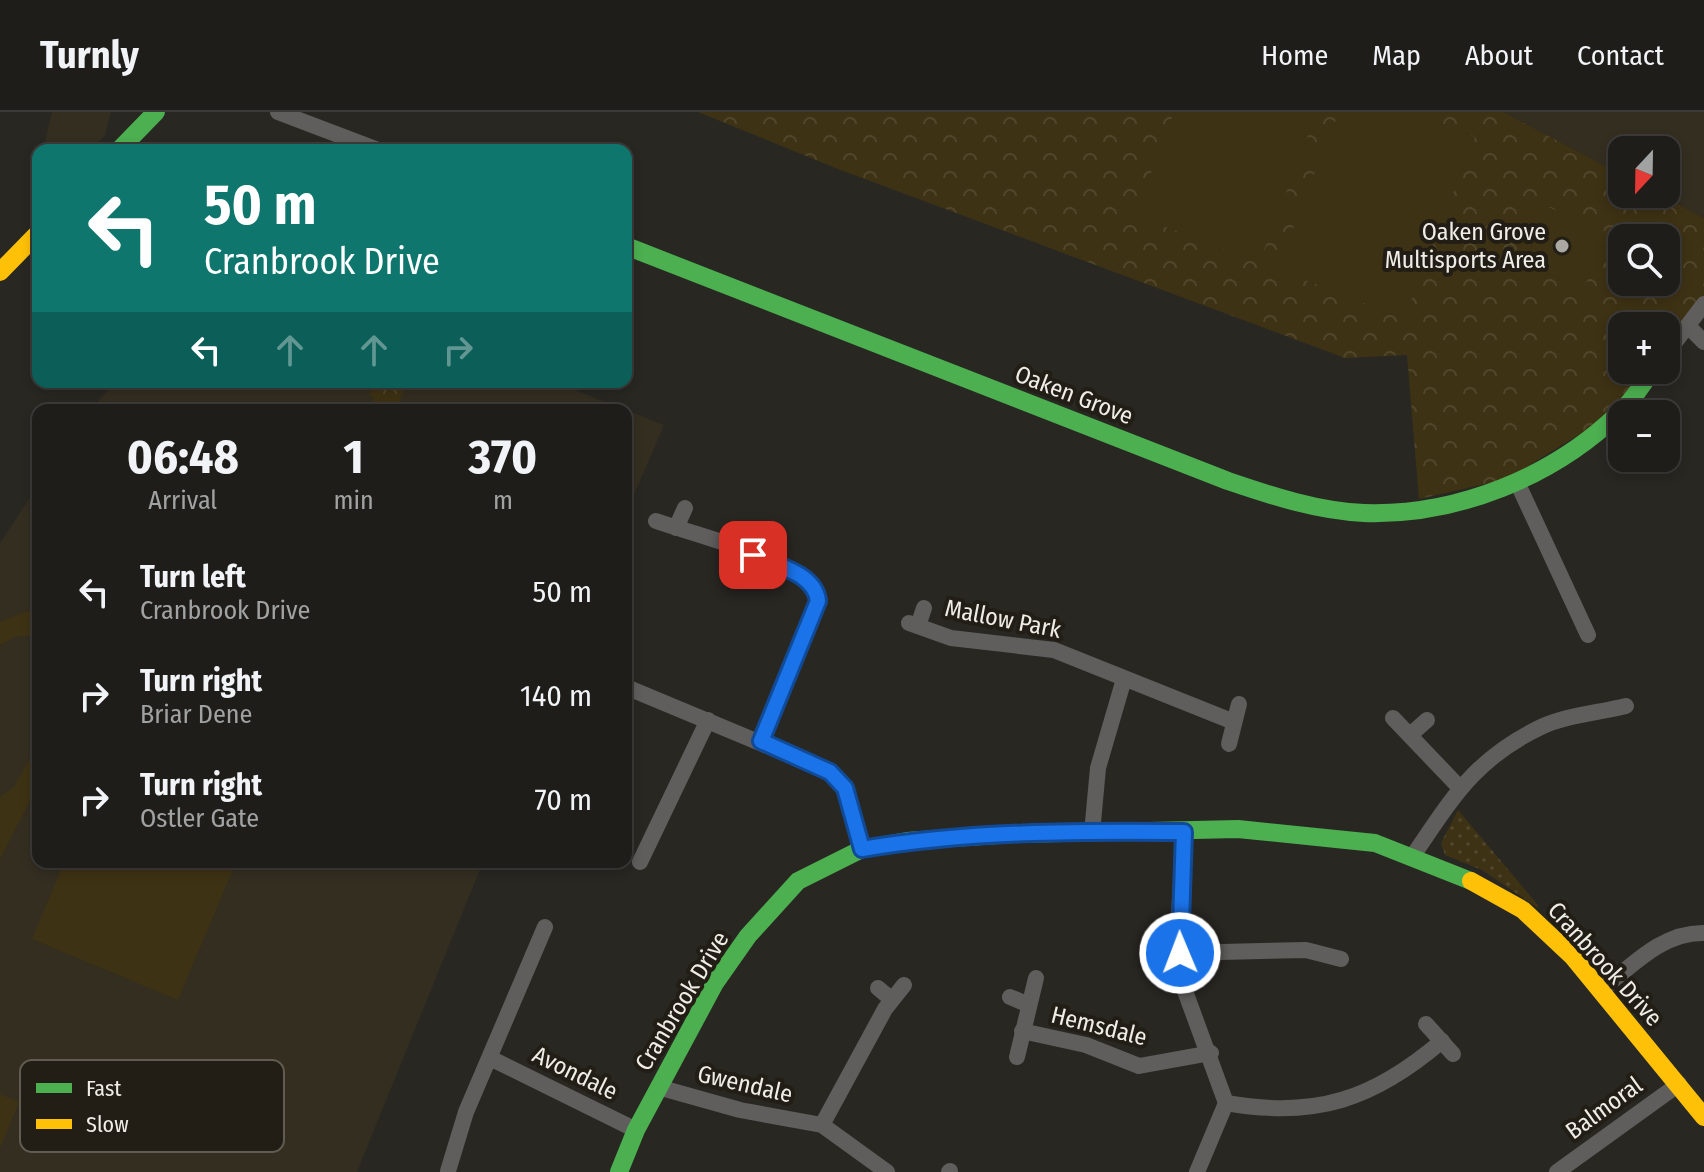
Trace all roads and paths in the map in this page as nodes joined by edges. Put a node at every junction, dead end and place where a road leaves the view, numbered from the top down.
1 (156, 112) edge
2 (278, 112) edge
3 (125, 144) edge
4 (362, 144) edge
5 (32, 239) edge
6 (632, 248) edge
7 (0, 272) edge
8 (1704, 304) edge
9 (1688, 326) junction
10 (1680, 336) edge
11 (1704, 342) edge
12 (1642, 384) edge
13 (1517, 482) junction
14 (685, 508) dead end
15 (656, 521) dead end
16 (676, 528) junction
17 (924, 608) dead end
18 (1588, 635) dead end
19 (1124, 679) junction
20 (632, 689) edge
21 (1239, 704) dead end
22 (1626, 706) dead end
23 (1393, 718) dead end
24 (708, 720) junction
25 (1427, 720) dead end
26 (1234, 722) junction
27 (1410, 735) junction
28 (761, 741) junction
29 (1229, 744) dead end
30 (1459, 787) junction
31 (1184, 832) junction
32 (1092, 833) junction
33 (862, 849) junction
34 (1412, 857) junction
35 (640, 862) dead end
36 (545, 927) dead end
37 (1704, 933) edge
38 (1180, 953) junction
39 (1341, 959) dead end
40 (1036, 978) dead end
41 (904, 985) dead end
42 (878, 988) dead end
43 (1600, 991) junction
44 (1010, 997) dead end
45 (891, 999) junction
46 (1029, 1005) junction
47 (1426, 1024) dead end
48 (1022, 1031) junction
49 (1211, 1053) junction
50 (1017, 1057) dead end
51 (492, 1059) junction
52 (1679, 1084) junction
53 (658, 1087) junction
54 (1226, 1103) junction
55 (1704, 1117) edge
56 (822, 1125) junction
57 (636, 1130) junction
58 (448, 1171) edge
59 (619, 1172) edge
60 (887, 1172) edge
61 (1197, 1172) edge
62 (1557, 1172) edge

1 - 3 street
2 - 4 street
5 - 7 street
6 - 13 street, Oaken Grove
8 - 9 street
9 - 10 street
9 - 11 street
12 - 13 street, Oaken Grove
13 - 18 street
14 - 16 street
15 - 16 street
16 - 28 street
17 - 19 street, Mallow Park
19 - 26 street, Mallow Park
19 - 32 street
20 - 24 street
21 - 26 street
22 - 30 street
23 - 27 street
24 - 28 street
24 - 35 street
25 - 27 street
26 - 29 street
27 - 30 street
28 - 33 street
30 - 34 street
31 - 32 street, Cranbrook Drive
31 - 34 street, Cranbrook Drive
31 - 38 street
32 - 33 street, Cranbrook Drive
33 - 53 street, Cranbrook Drive
34 - 43 street, Cranbrook Drive
36 - 51 street, Avondale
37 - 43 street
38 - 39 street
38 - 49 street
40 - 46 street, Hemsdale
41 - 45 street
42 - 45 street
43 - 52 street, Cranbrook Drive
44 - 46 street, Hemsdale
45 - 56 street
46 - 48 street, Hemsdale
47 - 54 street
48 - 49 street, Hemsdale
48 - 50 street, Hemsdale
49 - 54 street
51 - 57 street, Avondale
51 - 58 street, Avondale
52 - 55 street, Cranbrook Drive
52 - 62 street, Balmoral
53 - 56 street, Gwendale
53 - 57 street, Cranbrook Drive
54 - 61 street
56 - 60 street, Gwendale
57 - 59 street, Cranbrook Drive

